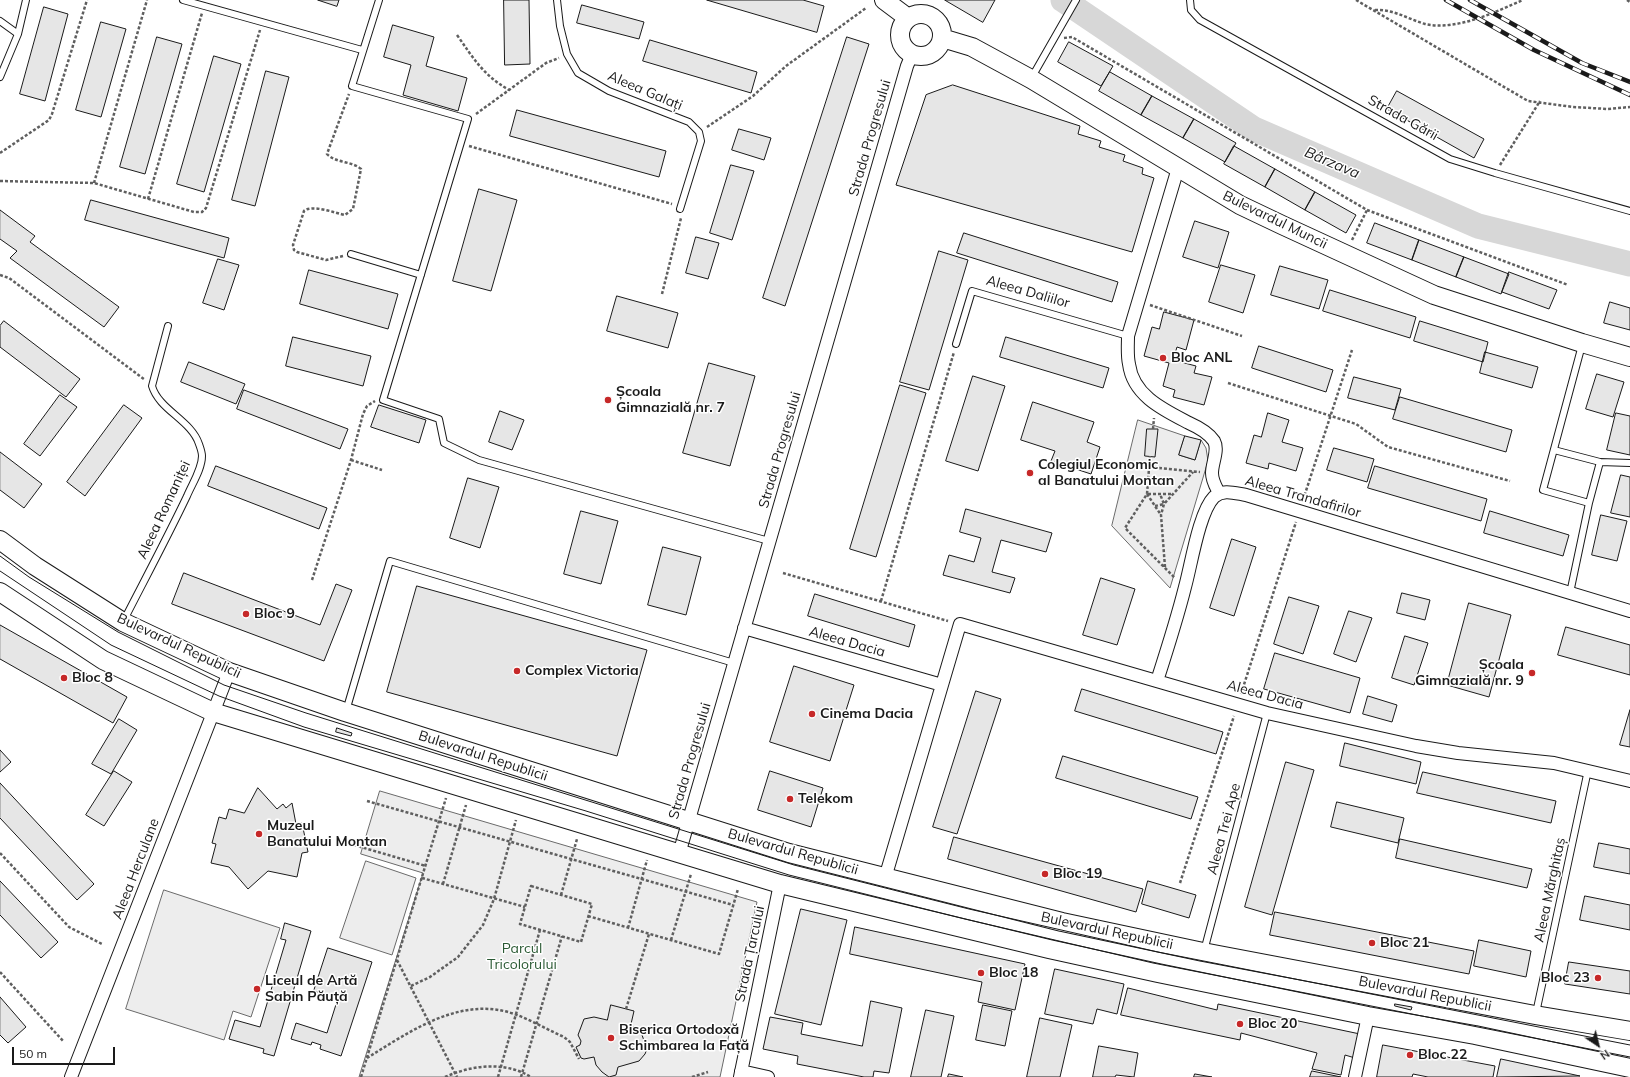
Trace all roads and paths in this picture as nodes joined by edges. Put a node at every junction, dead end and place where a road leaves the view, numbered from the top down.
1 (26, 0) edge
2 (87, 0) edge
3 (148, 0) edge
4 (183, 0) edge
5 (379, 0) edge
6 (557, 0) edge
7 (884, 0) edge
8 (1076, 0) edge
9 (1190, 0) edge
10 (1356, 0) edge
11 (1523, 0) edge
12 (1627, 0) edge
13 (1630, 2) edge
14 (204, 6) junction
15 (866, 8) dead end
16 (1373, 10) junction
17 (908, 18) junction
18 (0, 22) edge
19 (262, 22) junction
20 (18, 34) junction
21 (457, 35) dead end
22 (1055, 37) junction
23 (942, 38) junction
24 (362, 50) junction
25 (567, 54) junction
26 (912, 54) junction
27 (0, 77) edge
28 (1031, 79) junction
29 (352, 86) junction
30 (509, 90) junction
31 (1540, 102) junction
32 (1630, 106) edge
33 (468, 120) junction
34 (699, 132) junction
35 (461, 144) junction
36 (0, 153) edge
37 (1178, 168) junction
38 (1495, 173) junction
39 (0, 181) edge
40 (94, 183) junction
41 (148, 199) junction
42 (680, 209) junction
43 (1367, 210) junction
44 (1630, 211) edge
45 (1351, 242) dead end
46 (351, 254) joint
47 (421, 274) junction
48 (0, 275) edge
49 (1568, 284) dead end
50 (662, 294) dead end
51 (1138, 302) junction
52 (168, 326) dead end
53 (1128, 336) junction
54 (1242, 336) dead end
55 (1582, 343) junction
56 (956, 344) joint
57 (1352, 350) dead end
58 (1630, 357) edge
59 (1228, 383) dead end
60 (152, 386) junction
61 (384, 400) junction
62 (1330, 416) junction
63 (1554, 450) junction
64 (1150, 456) dead end
65 (351, 460) junction
66 (1600, 462) junction
67 (1630, 463) edge
68 (1149, 467) junction
69 (382, 470) dead end
70 (1193, 472) junction
71 (1212, 474) junction
72 (1510, 481) dead end
73 (1219, 493) junction
74 (1147, 494) junction
75 (1160, 494) junction
76 (1172, 494) junction
77 (1589, 503) junction
78 (1164, 504) junction
79 (1155, 506) junction
80 (1300, 511) junction
81 (1161, 515) junction
82 (0, 540) edge
83 (770, 541) junction
84 (1165, 568) junction
85 (783, 573) dead end
86 (312, 580) dead end
87 (1185, 587) junction
88 (0, 592) edge
89 (1570, 593) junction
90 (881, 601) junction
91 (1630, 611) edge
92 (123, 622) junction
93 (960, 624) junction
94 (744, 628) junction
95 (734, 663) junction
96 (229, 672) junction
97 (1157, 681) junction
98 (942, 685) junction
99 (1238, 704) junction
100 (213, 712) junction
101 (345, 712) junction
102 (1268, 713) junction
103 (1588, 770) junction
104 (1630, 781) edge
105 (446, 798) dead end
106 (367, 801) dead end
107 (466, 805) dead end
108 (516, 820) dead end
109 (439, 821) junction
110 (688, 822) junction
111 (460, 827) junction
112 (577, 839) dead end
113 (510, 841) junction
114 (354, 845) dead end
115 (0, 853) edge
116 (679, 854) junction
117 (572, 859) junction
118 (647, 860) dead end
119 (426, 866) junction
120 (690, 874) dead end
121 (422, 878) junction
122 (885, 878) junction
123 (642, 879) junction
124 (1180, 883) dead end
125 (443, 884) junction
126 (780, 884) junction
127 (738, 889) dead end
128 (686, 891) junction
129 (561, 895) junction
130 (494, 898) junction
131 (733, 905) junction
132 (525, 907) junction
133 (588, 916) junction
134 (628, 928) junction
135 (540, 930) junction
136 (649, 934) junction
137 (562, 936) junction
138 (672, 940) junction
139 (102, 944) dead end
140 (1203, 952) junction
141 (397, 960) junction
142 (0, 972) edge
143 (411, 986) junction
144 (626, 1009) dead end
145 (516, 1014) junction
146 (1535, 1015) junction
147 (1368, 1016) junction
148 (429, 1021) junction
149 (537, 1024) junction
150 (1630, 1031) edge
151 (64, 1042) dead end
152 (366, 1058) junction
153 (579, 1059) dead end
154 (501, 1067) junction
155 (1630, 1068) edge
156 (523, 1072) junction
157 (455, 1073) junction
158 (740, 1074) edge
159 (71, 1077) edge
160 (360, 1077) edge
161 (445, 1077) edge
162 (457, 1077) edge
163 (498, 1077) edge
164 (521, 1077) edge
165 (531, 1077) edge
166 (692, 1077) edge
167 (705, 1077) edge
168 (768, 1077) edge
169 (1355, 1077) edge

1 - 20 lane
2 - 36 path
3 - 40 path
4 - 14 lane
5 - 24 lane
6 - 25 lane, Aleea Galați
7 - 17 main road
8 - 22 lane
9 - 38 lane, Strada Gării
10 - 16 path
11 - 16 path
12 - 13 path
14 - 19 lane
14 - 41 path
15 - 34 path
16 - 31 path
17 - 23 main road
17 - 26 main road
18 - 20 lane
19 - 24 lane
19 - 41 path
20 - 27 lane
21 - 30 path
22 - 28 lane
22 - 43 path
23 - 26 main road
23 - 28 main road, Bulevardul Muncii
24 - 29 lane
25 - 30 path
25 - 34 lane, Aleea Galați
26 - 83 street, Strada Progresului
28 - 37 main road, Bulevardul Muncii
29 - 33 lane
29 - 46 path
30 - 33 path
31 - 32 path
31 - 38 path
33 - 35 lane
34 - 42 lane
35 - 42 path
35 - 47 lane
37 - 51 street
37 - 55 main road, Bulevardul Muncii
38 - 44 lane, Strada Gării
39 - 40 path
40 - 41 path
42 - 50 path
43 - 45 path
43 - 49 path
46 - 47 lane
47 - 61 lane
48 - 60 path
51 - 53 street
51 - 54 path
52 - 60 lane
53 - 56 lane, Aleea Daliilor
53 - 71 street
55 - 58 main road, Bulevardul Muncii
55 - 63 lane
56 - 90 path
57 - 62 path
59 - 62 path
60 - 92 lane, Aleea Romaniței
61 - 65 path
61 - 83 lane
62 - 72 path
62 - 80 path
63 - 66 lane
63 - 77 lane
64 - 68 path
65 - 69 path
65 - 86 path
66 - 67 lane
66 - 77 lane
68 - 70 path
68 - 74 path
70 - 71 path
70 - 76 path
71 - 73 street
73 - 80 street, Aleea Trandafirilor
73 - 87 street
74 - 75 path
74 - 79 path
74 - 84 path
75 - 76 path
75 - 78 path
76 - 78 path
77 - 89 lane
78 - 79 path
78 - 81 path
79 - 81 path
80 - 89 street, Aleea Trandafirilor
80 - 99 path
81 - 84 path
82 - 92 main road, Bulevardul Republicii
83 - 94 street, Strada Progresului
84 - 87 path
85 - 90 path
87 - 97 street
88 - 100 main road, Bulevardul Republicii
89 - 91 street, Aleea Trandafirilor
90 - 93 path
92 - 96 main road, Bulevardul Republicii
93 - 97 street, Aleea Dacia
93 - 98 street
94 - 95 street, Strada Progresului
94 - 98 street, Aleea Dacia
95 - 101 lane
95 - 110 street, Strada Progresului
96 - 100 street, Aleea Herculane
96 - 101 main road, Bulevardul Republicii
97 - 99 street, Aleea Dacia
98 - 122 street
99 - 102 street, Aleea Dacia
99 - 124 path
100 - 116 main road, Bulevardul Republicii
100 - 159 street, Aleea Herculane
101 - 110 main road, Bulevardul Republicii
102 - 103 street, Aleea Dacia
102 - 140 lane, Aleea Trei Ape
103 - 104 street, Aleea Dacia
103 - 146 lane, Aleea Mărghitaș
105 - 109 path
106 - 109 path
107 - 111 path
108 - 113 path
109 - 111 path
109 - 119 path
110 - 116 street, Strada Progresului
110 - 122 main road, Bulevardul Republicii
111 - 113 path
111 - 125 path
112 - 117 path
113 - 117 path
113 - 130 path
114 - 119 path
115 - 139 path
116 - 126 main road, Bulevardul Republicii
117 - 123 path
117 - 129 path
118 - 123 path
119 - 121 path
120 - 128 path
121 - 125 path
121 - 141 path
122 - 140 main road, Bulevardul Republicii
123 - 128 path
123 - 134 path
125 - 130 path
126 - 147 main road, Bulevardul Republicii
126 - 158 street, Strada Țarcului
127 - 131 path
128 - 131 path
128 - 138 path
129 - 132 path
129 - 133 path
130 - 132 path
130 - 143 path
131 - 138 path
132 - 135 path
133 - 134 path
133 - 137 path
134 - 136 path
135 - 137 path
135 - 145 path
136 - 138 path
136 - 144 path
137 - 149 path
140 - 146 main road, Bulevardul Republicii
141 - 143 path
141 - 152 path
142 - 151 path
143 - 148 path
145 - 148 path
145 - 149 path
145 - 154 path
146 - 150 main road, Bulevardul Republicii
147 - 155 main road, Bulevardul Republicii
147 - 169 street
148 - 152 path
148 - 157 path
149 - 153 path
149 - 156 path
152 - 160 path
154 - 156 path
154 - 157 path
154 - 163 path
156 - 164 path
156 - 165 path
157 - 161 path
157 - 162 path
158 - 168 street
166 - 167 path

